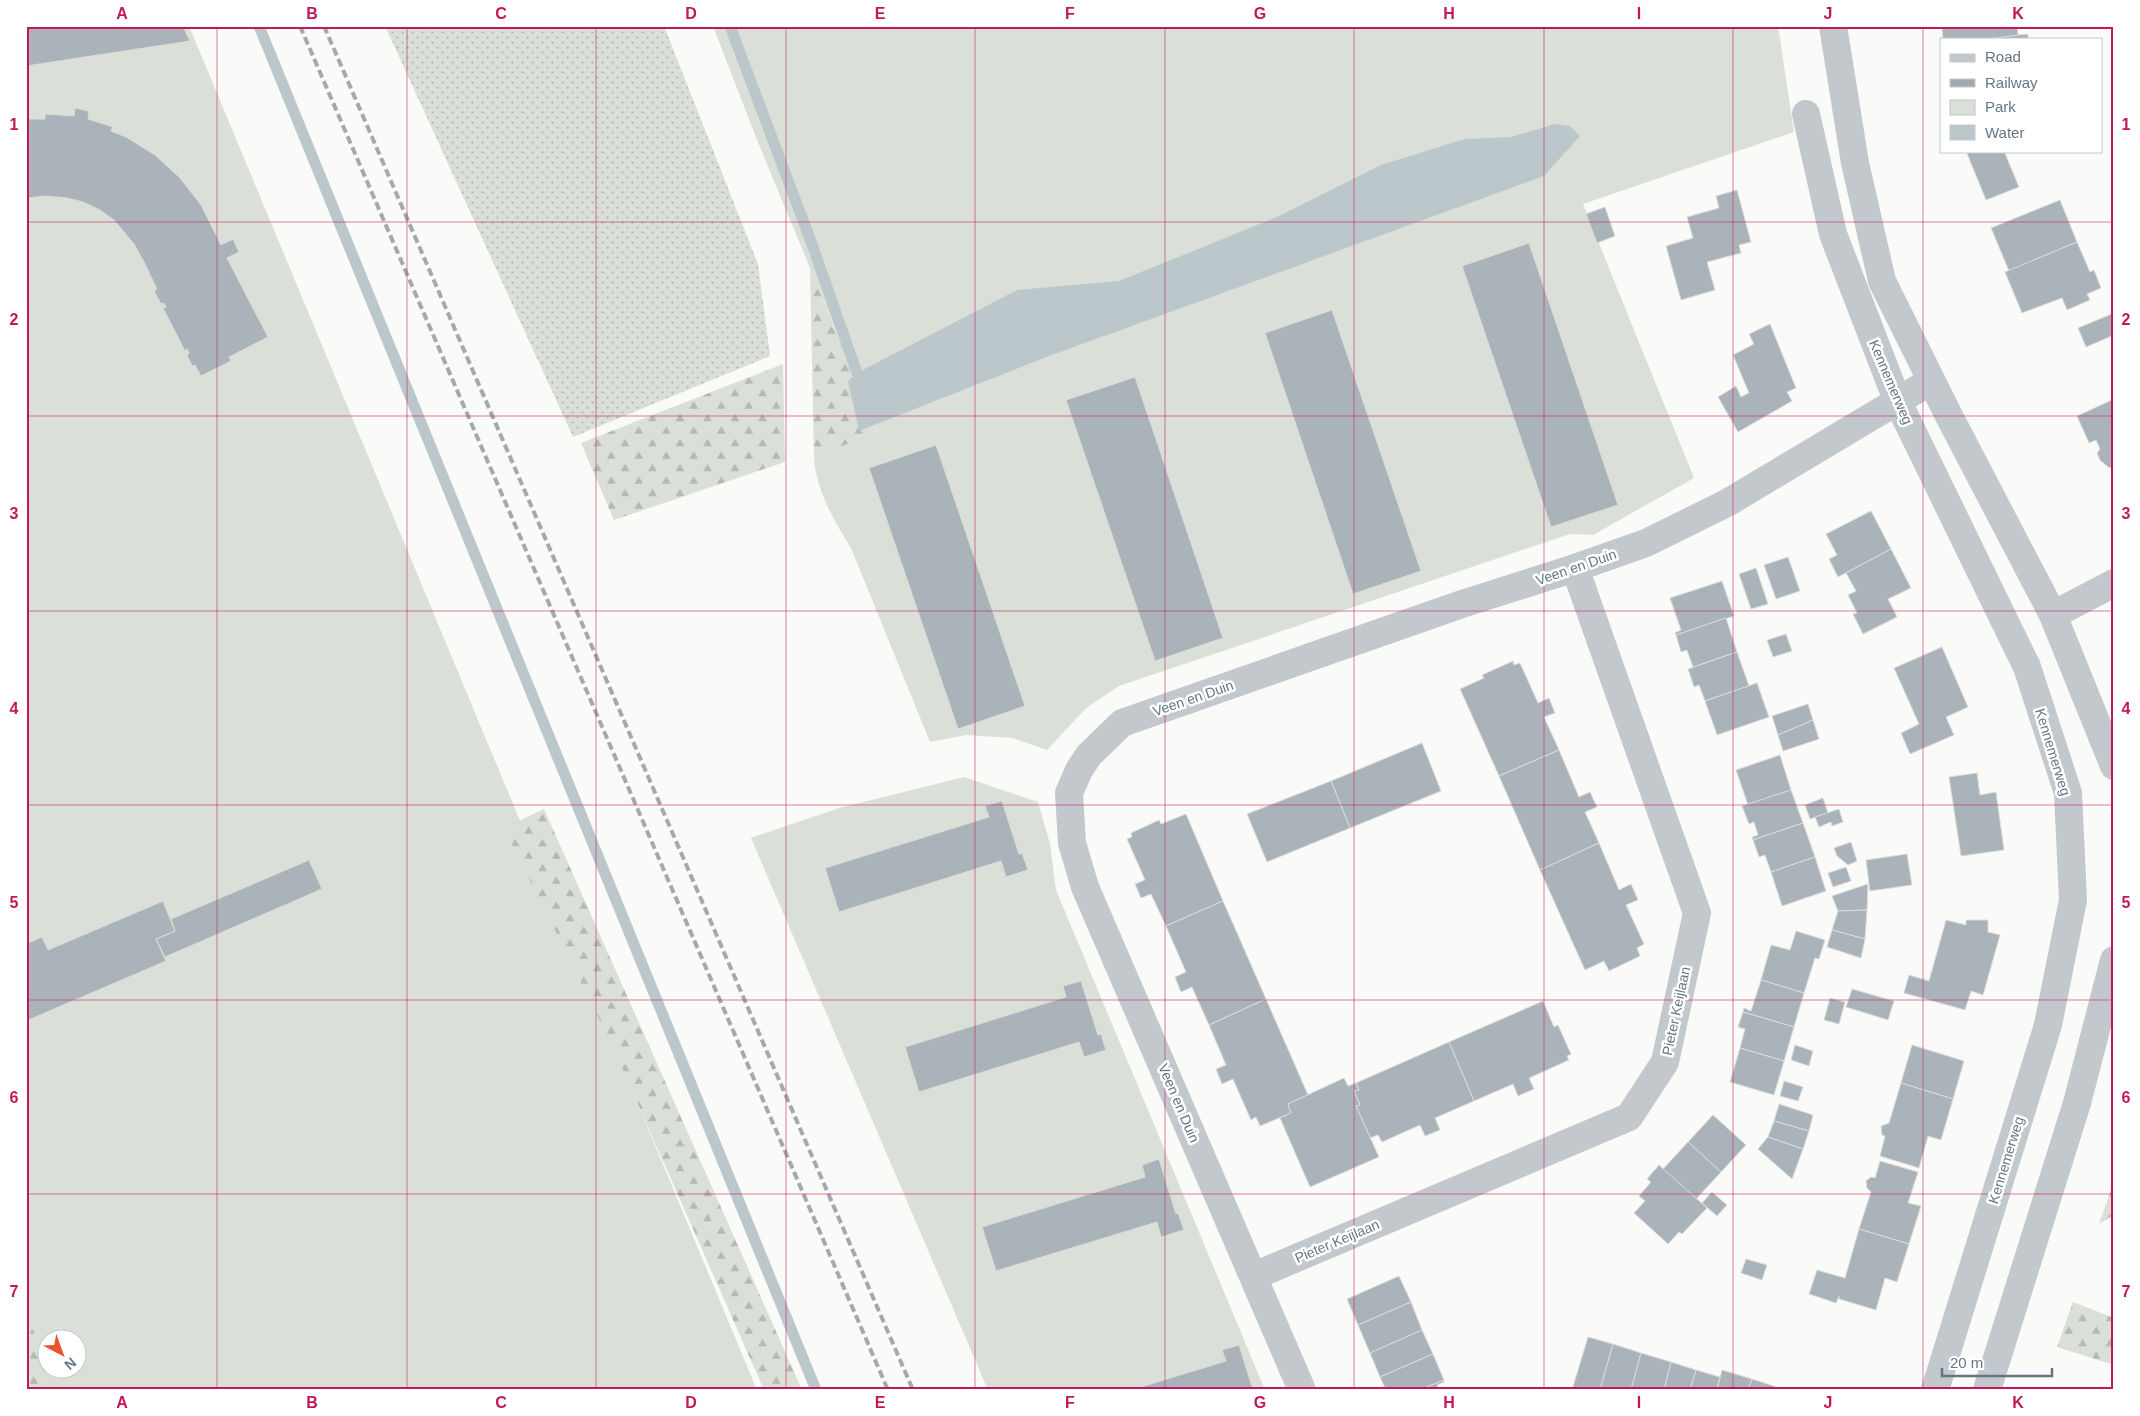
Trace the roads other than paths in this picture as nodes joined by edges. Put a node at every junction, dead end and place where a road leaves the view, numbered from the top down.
1 (1833, 26) edge
2 (1806, 114) dead end
3 (1855, 162) junction
4 (1817, 170) junction
5 (1931, 381) junction
6 (1897, 400) junction
7 (1575, 568) junction
8 (2114, 583) edge
9 (2053, 615) junction
10 (2114, 766) edge
11 (2114, 960) edge
12 (1254, 1276) junction
13 (1302, 1390) edge
14 (1935, 1390) edge
15 (1987, 1390) edge

1 - 3 street
2 - 4 street, Kennemerweg
3 - 4 street
3 - 5 street
4 - 6 street, Kennemerweg
5 - 6 street, Veen en Duin
5 - 9 street
6 - 7 street, Veen en Duin
6 - 14 street, Kennemerweg
7 - 12 street, Pieter Keijlaan
7 - 12 street, Veen en Duin
8 - 9 street
9 - 10 street
11 - 15 street
12 - 13 street, Veen en Duin

